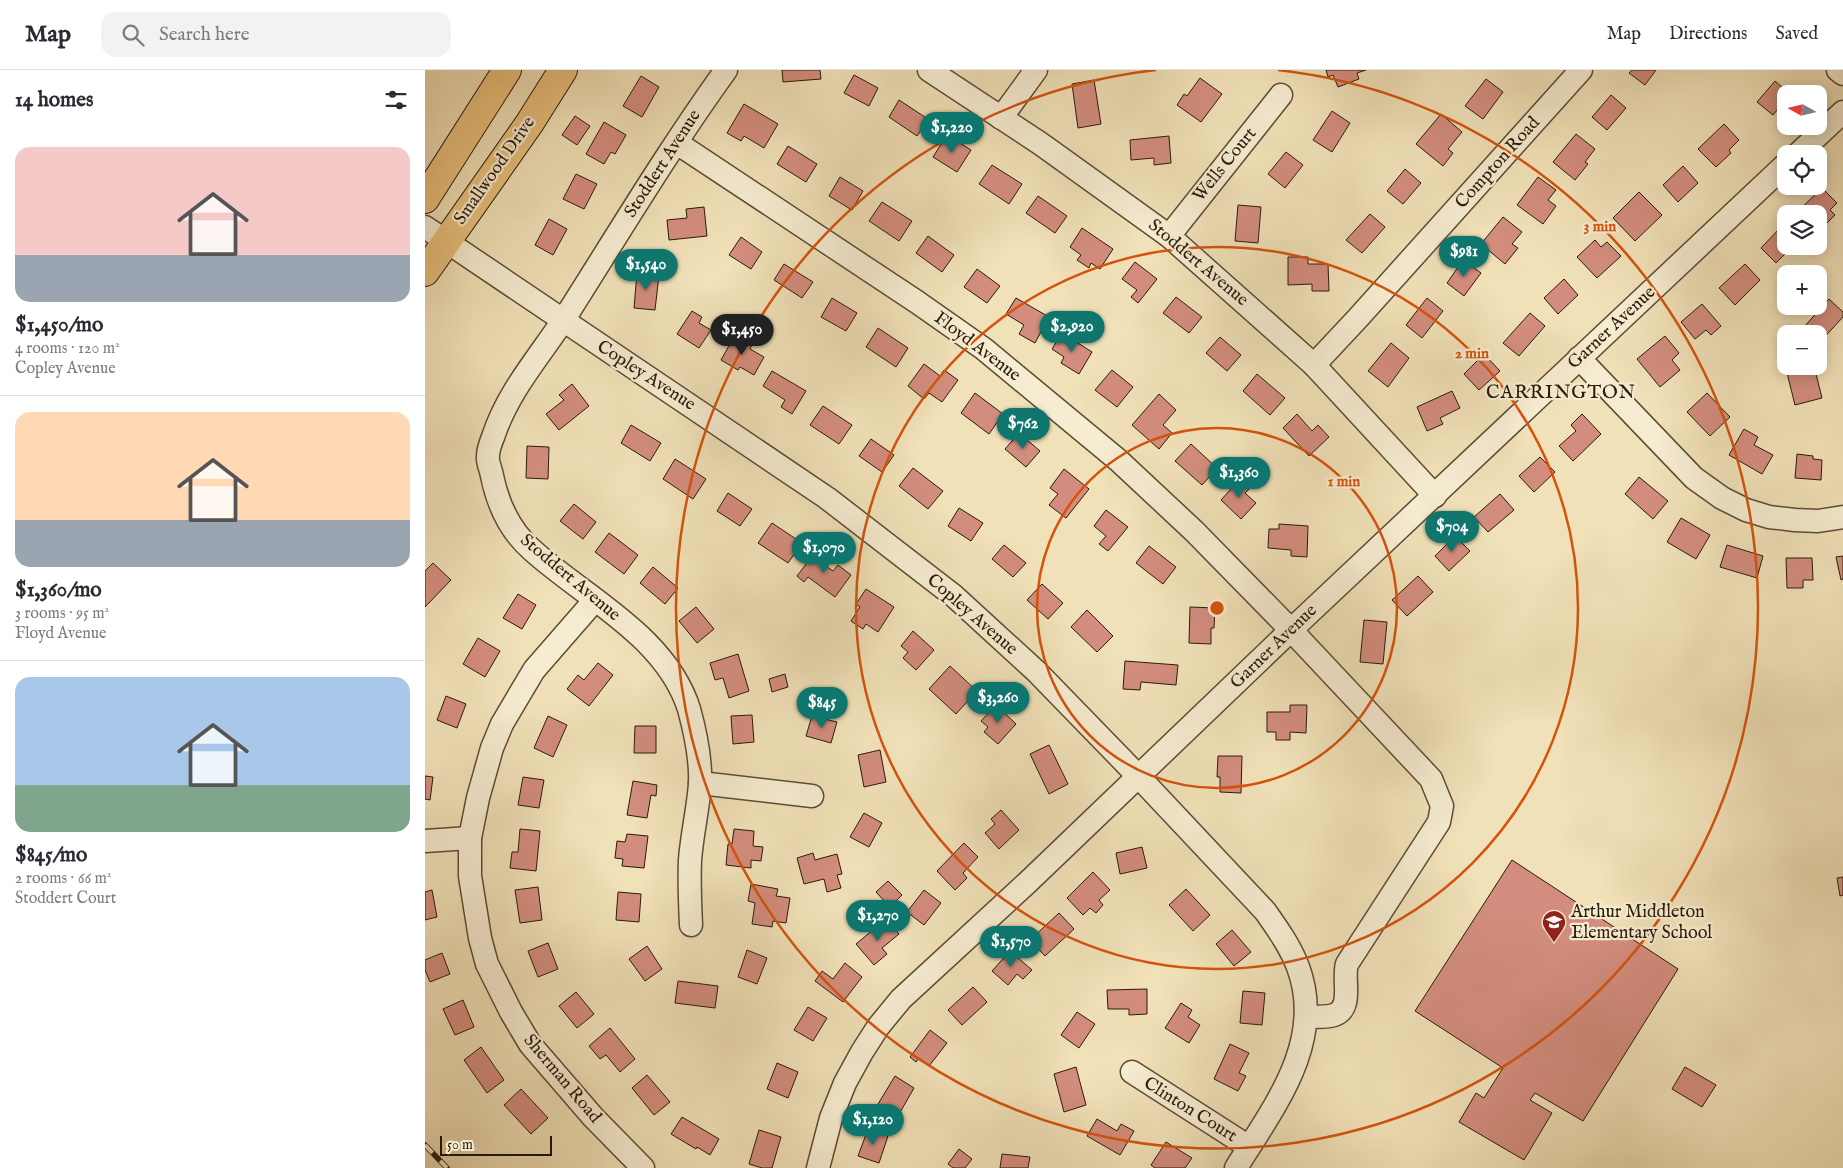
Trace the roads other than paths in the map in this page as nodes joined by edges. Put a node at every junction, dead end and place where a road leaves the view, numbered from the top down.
1 (507, 70) edge
2 (563, 70) edge
3 (726, 70) edge
4 (929, 70) edge
5 (1036, 70) edge
6 (1581, 70) edge
7 (1838, 70) edge
8 (1843, 74) edge
9 (1281, 95) dead end
10 (1843, 112) edge
11 (1001, 118) junction
12 (677, 143) junction
13 (1808, 145) edge
14 (1777, 172) edge
15 (425, 199) edge
16 (435, 234) edge
17 (1169, 236) junction
18 (425, 272) edge
19 (563, 320) junction
20 (1579, 358) junction
21 (1314, 365) junction
22 (1435, 496) junction
23 (1843, 517) edge
24 (595, 600) junction
25 (1291, 630) junction
26 (1139, 777) junction
27 (700, 783) junction
28 (812, 796) dead end
29 (470, 838) junction
30 (425, 841) edge
31 (691, 925) dead end
32 (1305, 1017) junction
33 (1131, 1072) dead end
34 (1249, 1147) junction
35 (643, 1168) edge
36 (818, 1168) edge
37 (1236, 1168) edge

1 - 15 main road
2 - 16 main road, Smallwood Drive
3 - 12 street, Stoddert Avenue
4 - 11 street, Stoddert Avenue
5 - 11 street
6 - 21 street, Compton Road
7 - 8 street
9 - 17 street, Wells Court
10 - 13 street
11 - 17 street, Stoddert Avenue
12 - 19 street, Stoddert Avenue
12 - 25 street, Floyd Avenue
14 - 20 street, Garner Avenue
16 - 18 main road, Smallwood Drive
16 - 19 street, Copley Avenue
17 - 21 street, Stoddert Avenue
19 - 24 street, Stoddert Avenue
19 - 26 street, Copley Avenue
20 - 22 street, Garner Avenue
20 - 23 street
21 - 22 street, Stoddert Avenue
22 - 25 street, Garner Avenue
24 - 27 street, Stoddert Avenue
24 - 29 street, Sherman Road
25 - 26 street, Garner Avenue
25 - 32 street, Floyd Avenue
26 - 32 street, Copley Avenue
26 - 36 street, Garner Avenue
27 - 28 street
27 - 31 street, Stoddert Avenue
29 - 30 street
29 - 35 street, Sherman Road
32 - 34 street, Copley Avenue
33 - 34 street, Clinton Court
34 - 37 street, Copley Avenue

